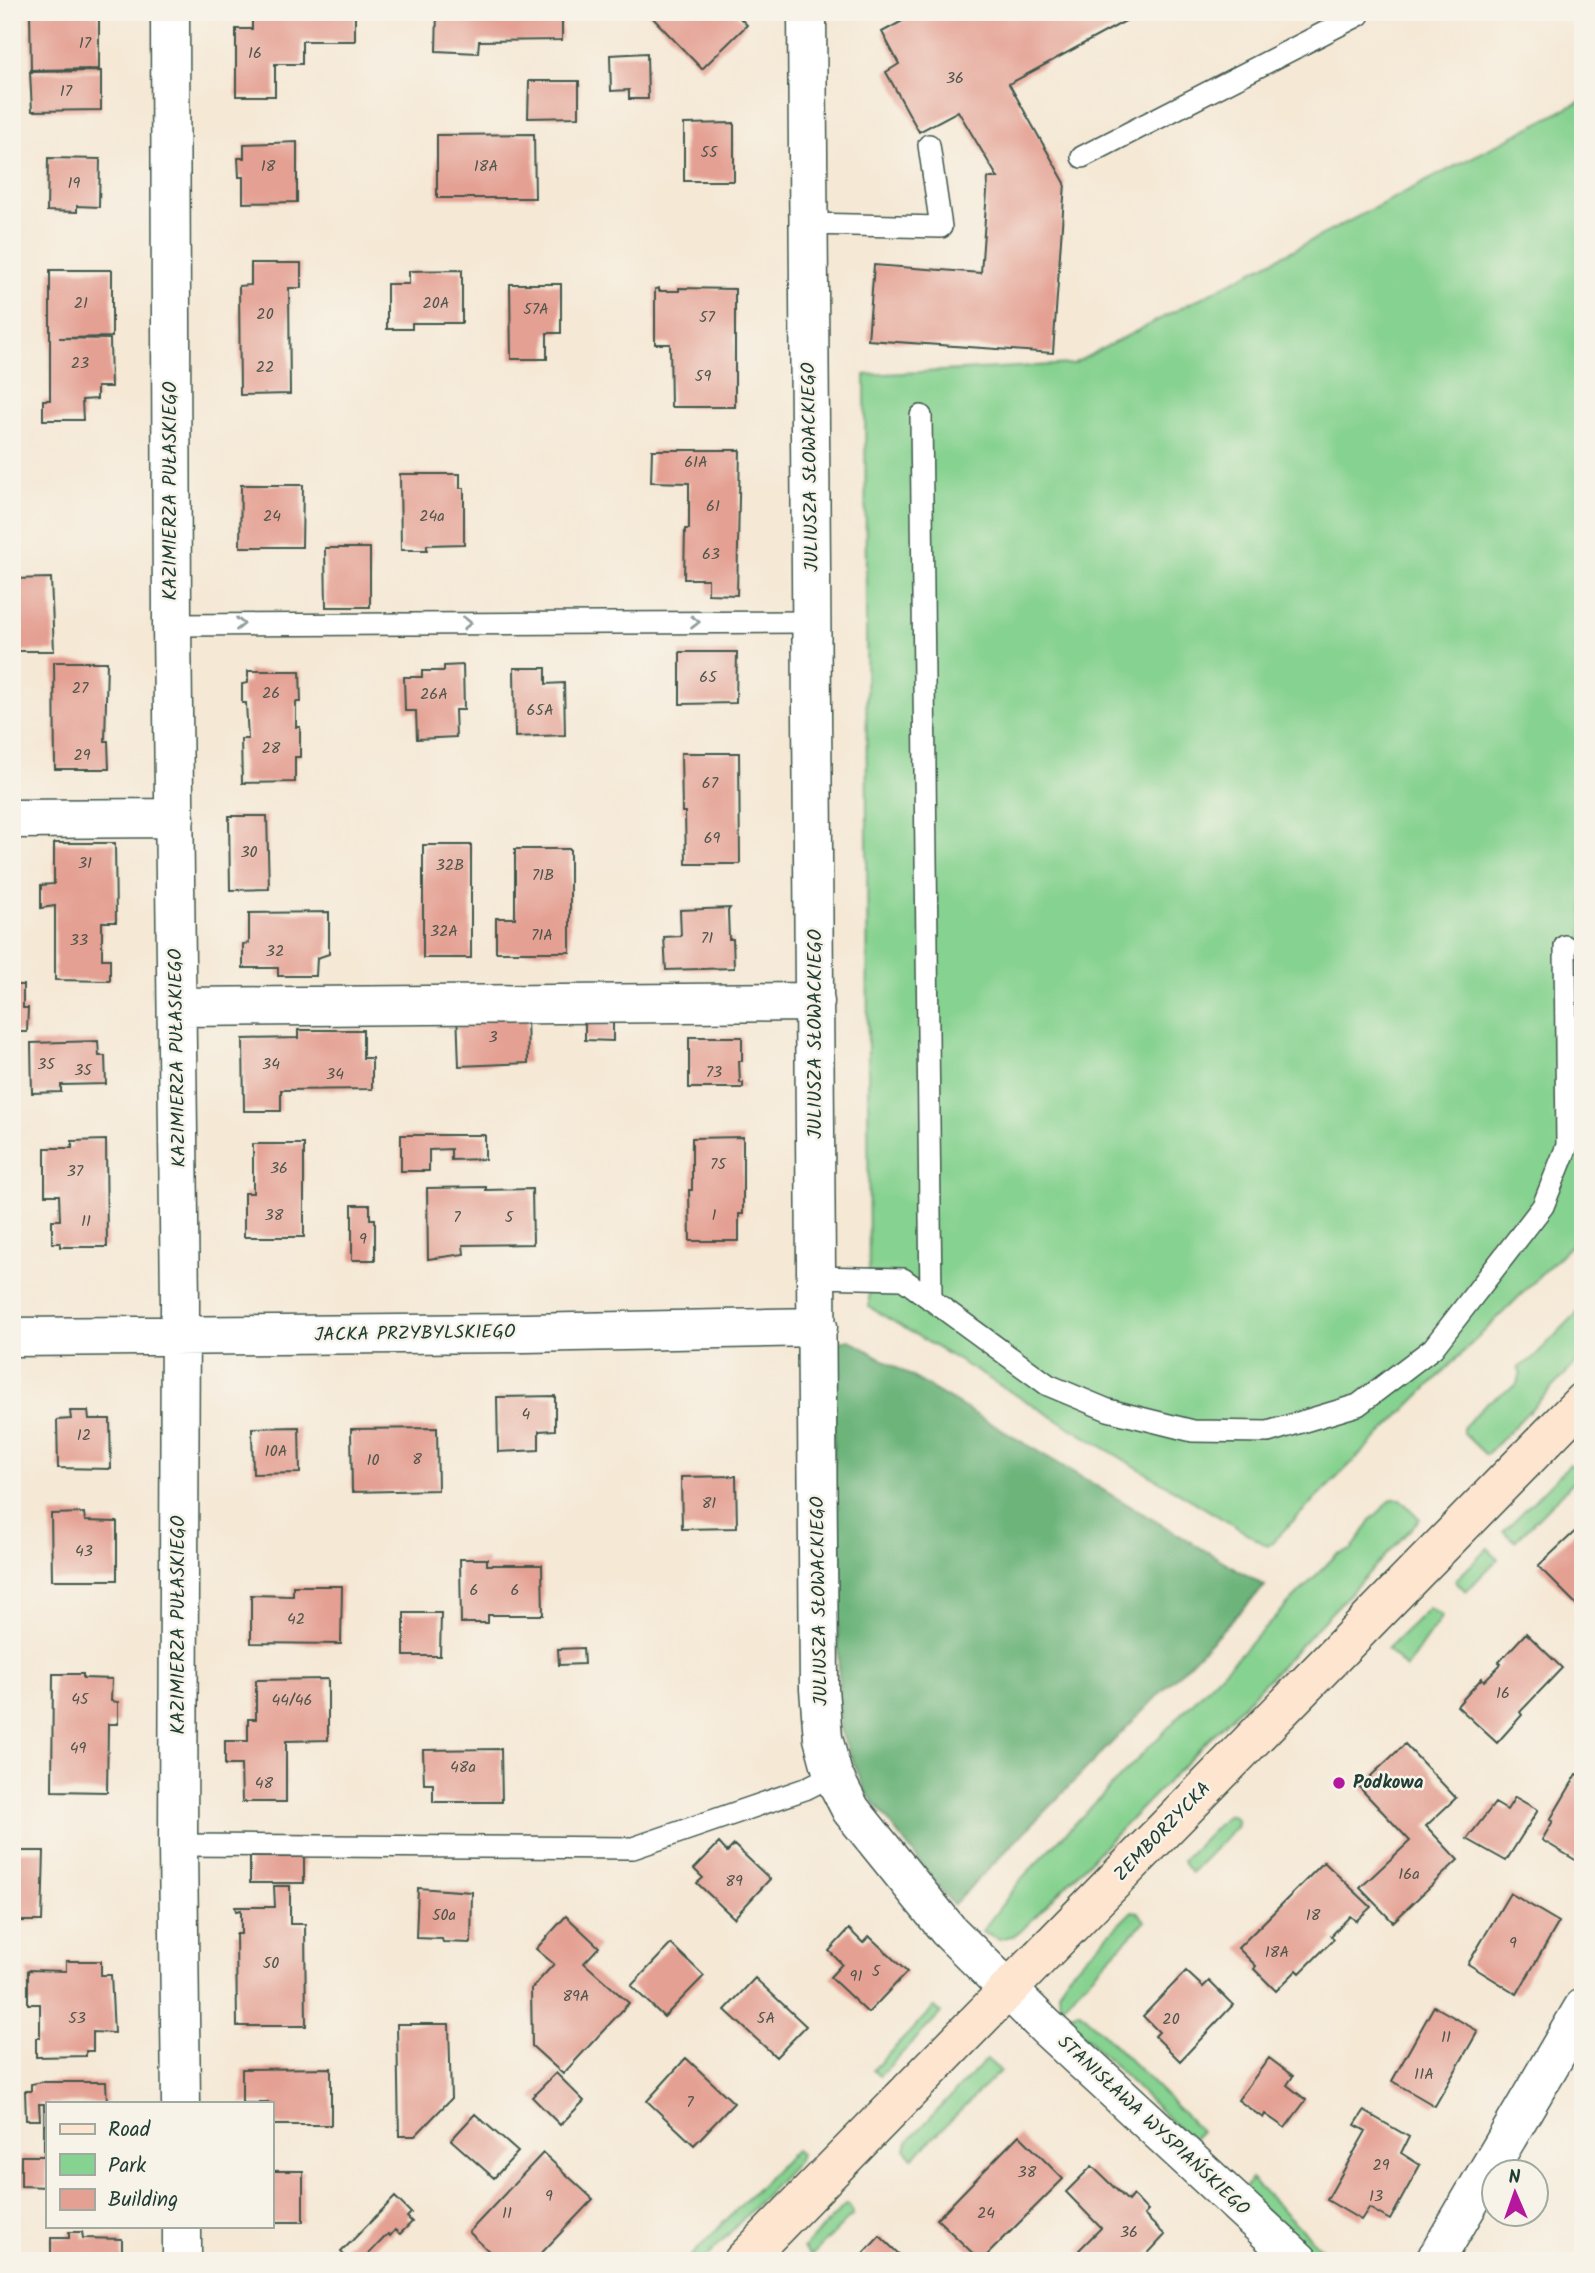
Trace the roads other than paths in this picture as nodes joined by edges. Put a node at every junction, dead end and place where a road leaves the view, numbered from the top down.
1 (170, 12) edge
2 (807, 12) edge
3 (1358, 12) edge
4 (929, 145) dead end
5 (1082, 157) dead end
6 (808, 224) junction
7 (921, 416) dead end
8 (812, 622) junction
9 (172, 625) junction
10 (175, 818) junction
11 (12, 819) edge
12 (1565, 946) dead end
13 (816, 1002) junction
14 (178, 1007) junction
15 (817, 1277) junction
16 (931, 1300) junction
17 (818, 1328) junction
18 (12, 1337) edge
19 (180, 1337) junction
20 (1583, 1401) edge
21 (833, 1775) junction
22 (178, 1845) junction
23 (1008, 1990) junction
24 (1583, 2008) edge
25 (181, 2102) edge
26 (182, 2228) edge
27 (182, 2261) edge
28 (743, 2261) edge
29 (1299, 2261) edge
30 (1435, 2261) edge

1 - 9 street, KAZIMIERZA PUŁASKIEGO
2 - 6 street, JULIUSZA SŁOWACKIEGO
3 - 5 lane
4 - 6 lane
6 - 8 street, JULIUSZA SŁOWACKIEGO
7 - 16 lane
9 -> 8 lane
8 - 13 street, JULIUSZA SŁOWACKIEGO
9 - 10 street, KAZIMIERZA PUŁASKIEGO
10 - 11 street
10 - 14 street, KAZIMIERZA PUŁASKIEGO
12 - 16 lane
13 - 14 street
13 - 15 street, JULIUSZA SŁOWACKIEGO
14 - 19 street, KAZIMIERZA PUŁASKIEGO
15 - 16 lane
15 - 17 street, JULIUSZA SŁOWACKIEGO
17 - 19 street, JACKA PRZYBYLSKIEGO
17 - 21 street, JULIUSZA SŁOWACKIEGO
18 - 19 street, JACKA PRZYBYLSKIEGO
19 - 22 street, KAZIMIERZA PUŁASKIEGO
20 - 23 street, ZEMBORZYCKA
21 - 22 lane
21 - 23 street, JULIUSZA SŁOWACKIEGO
22 - 25 street, KAZIMIERZA PUŁASKIEGO
23 - 28 street, ZEMBORZYCKA
23 - 29 street, STANISŁAWA WYSPIAŃSKIEGO
24 - 30 street
26 - 27 street

